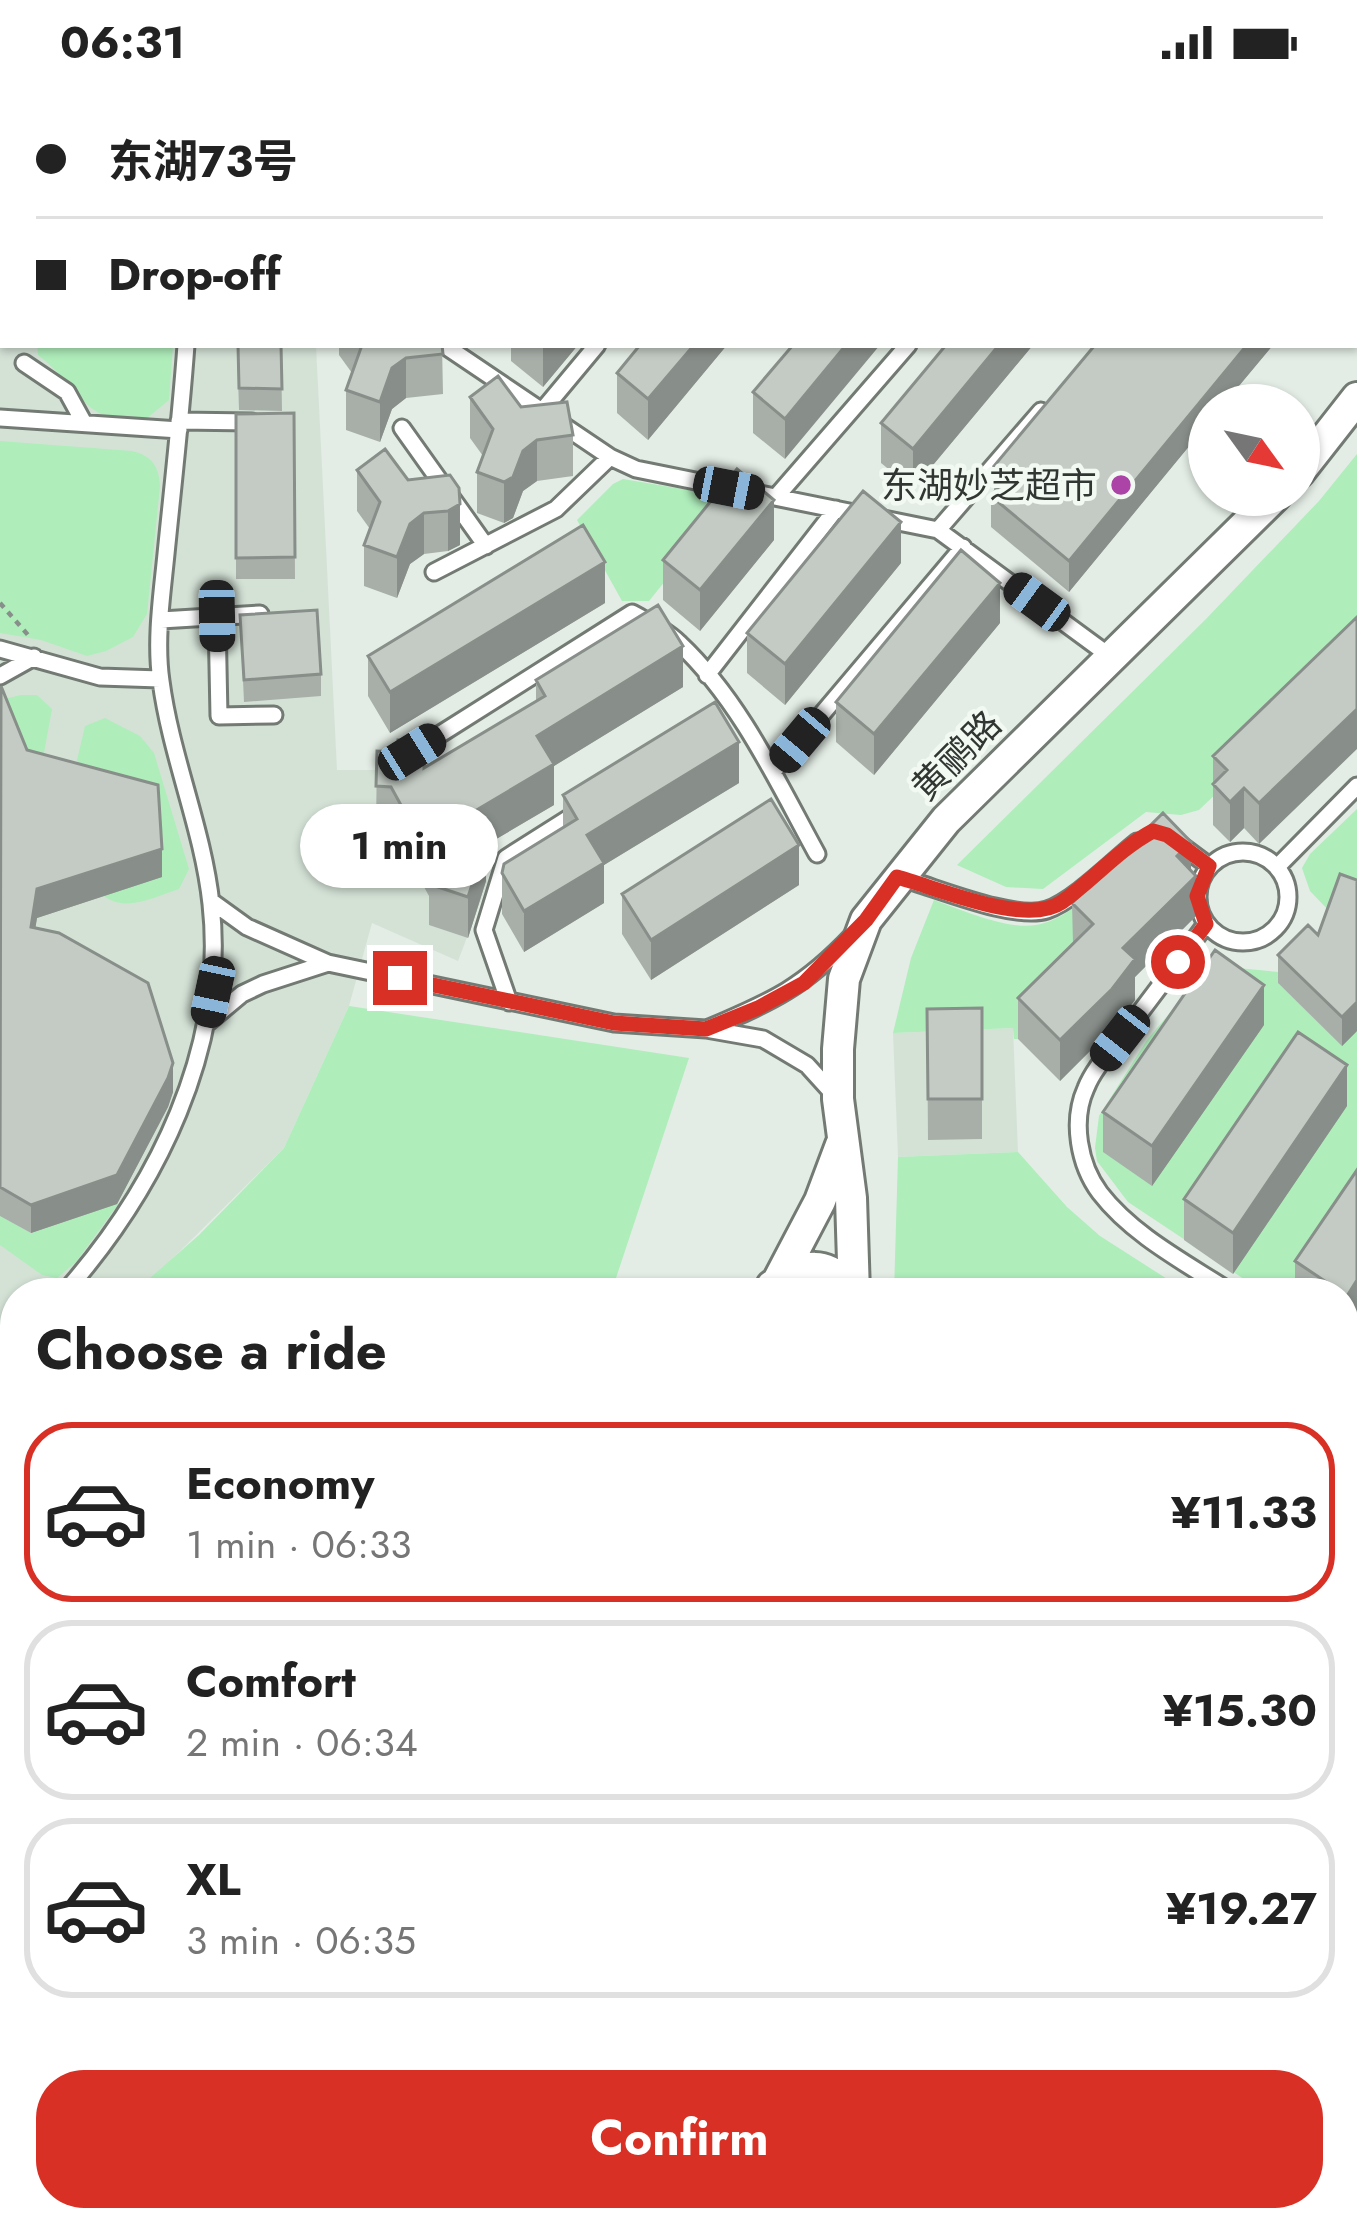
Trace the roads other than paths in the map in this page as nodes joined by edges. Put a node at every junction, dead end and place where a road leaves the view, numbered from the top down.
1 (186, 348) edge
2 (453, 348) edge
3 (594, 348) edge
4 (905, 348) edge
5 (24, 363) dead end
6 (1054, 395) edge
7 (1357, 398) edge
8 (542, 411) junction
9 (0, 418) edge
10 (279, 422) edge
11 (84, 423) junction
12 (179, 426) junction
13 (402, 428) dead end
14 (1320, 445) edge
15 (610, 457) junction
16 (776, 497) junction
17 (836, 509) junction
18 (1255, 516) edge
19 (938, 530) junction
20 (486, 546) junction
21 (963, 547) junction
22 (434, 572) dead end
23 (274, 614) edge
24 (217, 616) junction
25 (161, 620) junction
26 (0, 649) edge
27 (34, 656) junction
28 (1111, 657) junction
29 (707, 675) junction
30 (0, 676) edge
31 (160, 680) junction
32 (733, 712) junction
33 (274, 715) dead end
34 (714, 724) edge
35 (412, 752) edge
36 (772, 772) junction
37 (1357, 786) edge
38 (601, 797) edge
39 (789, 803) junction
40 (769, 815) edge
41 (817, 854) dead end
42 (1209, 866) junction
43 (1277, 867) junction
44 (897, 877) junction
45 (211, 901) junction
46 (866, 920) junction
47 (1206, 924) junction
48 (328, 963) junction
49 (509, 1002) junction
50 (206, 1024) junction
51 (706, 1029) junction
52 (838, 1099) junction
53 (842, 1144) junction
54 (76, 1278) edge
55 (776, 1278) edge
56 (794, 1278) edge
57 (841, 1278) edge
58 (853, 1278) edge
59 (1210, 1278) edge

1 - 12 lane
2 - 8 lane
3 - 8 lane
4 - 16 lane
5 - 11 lane
6 - 19 lane
7 - 14 street
8 - 15 lane
9 - 11 lane
10 - 12 lane
11 - 12 lane
12 - 25 lane
13 - 20 lane
15 - 16 lane
15 - 20 lane
16 - 17 lane
17 - 19 lane
17 - 29 lane
18 - 28 street, 黄鹂路
19 - 21 lane
20 - 22 lane
21 - 28 lane
21 - 36 lane
23 - 24 lane
24 - 25 lane
24 - 33 lane
25 - 31 lane
26 - 27 lane
27 - 30 lane
27 - 31 lane
28 - 44 street, 黄鹂路
29 - 32 lane
29 - 35 lane
31 - 45 lane
32 - 34 lane
32 - 36 lane
36 - 39 lane
37 - 43 lane
38 - 49 lane
39 - 40 lane
39 - 41 lane
42 - 43 lane
42 - 44 lane
42 - 47 lane
43 - 47 lane
44 - 46 street, 黄鹂路
45 - 48 lane
45 - 50 lane
46 - 51 lane
46 - 52 street, 黄鹂路
47 - 59 lane
48 - 49 lane
48 - 50 lane
49 - 51 lane
50 - 54 lane
51 - 52 lane
52 - 53 street, 黄鹂路
53 - 55 street
53 - 58 street, 黄鹂路
56 - 57 street

